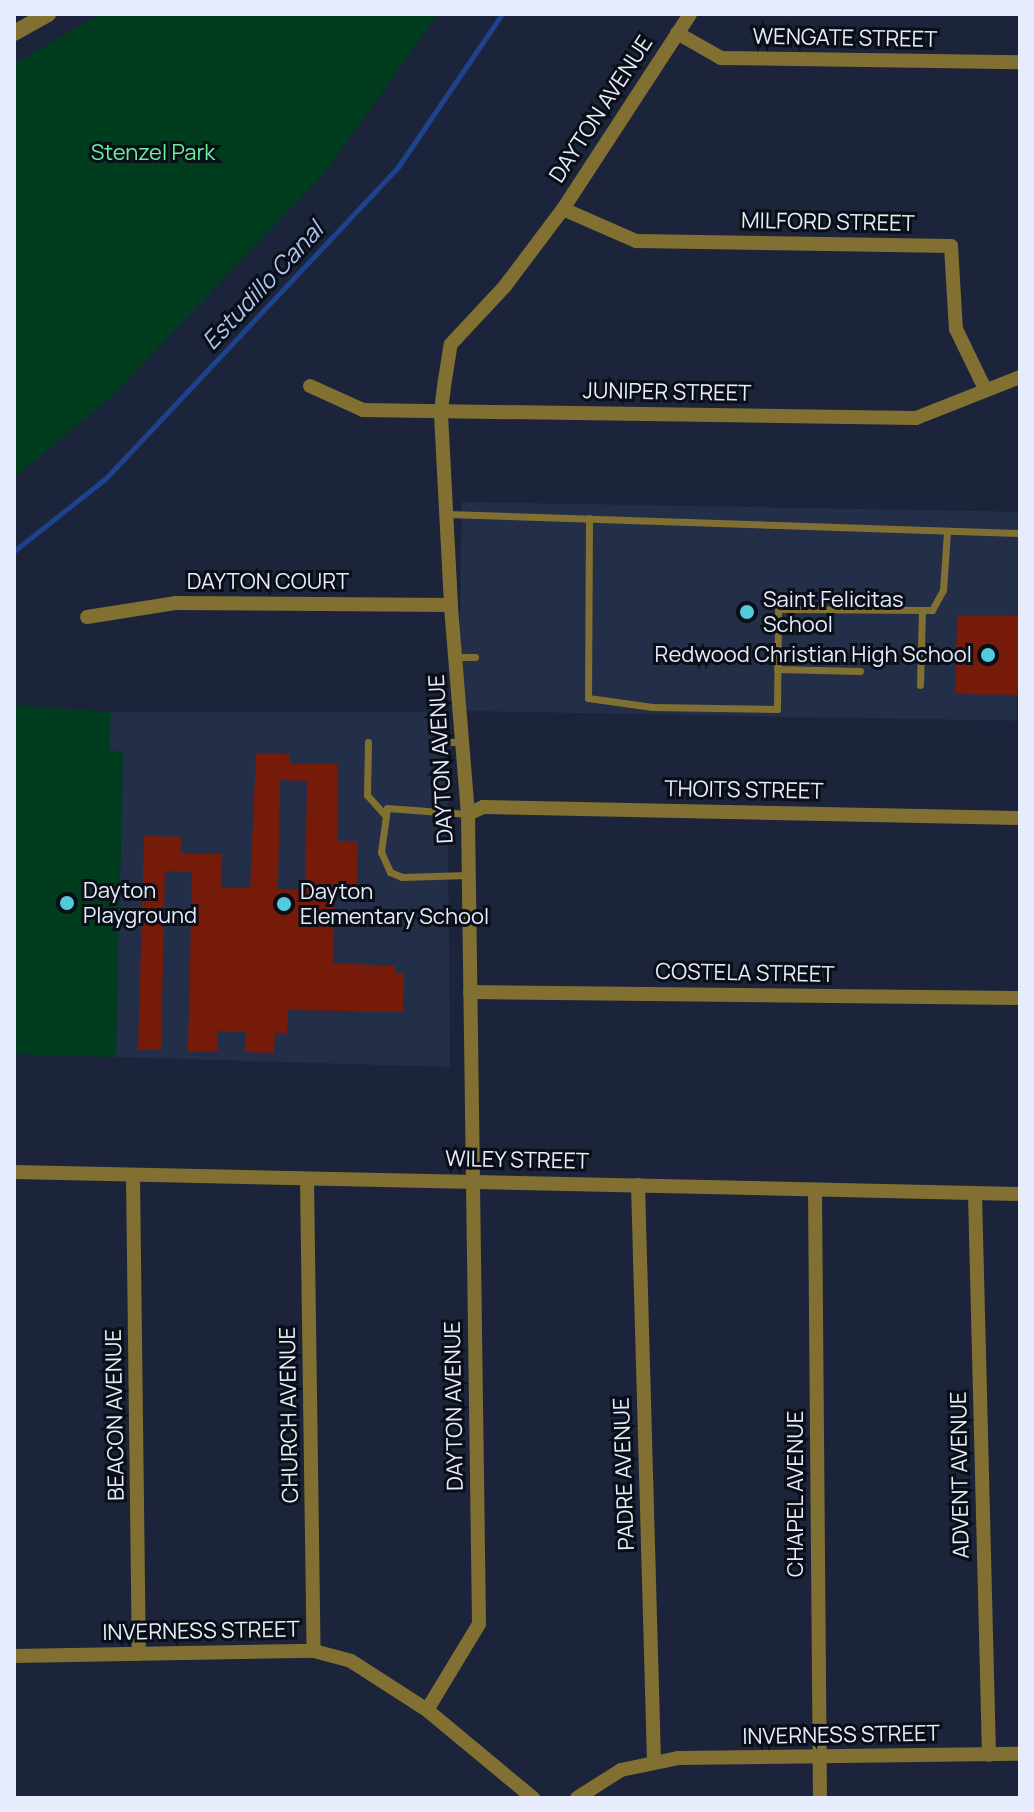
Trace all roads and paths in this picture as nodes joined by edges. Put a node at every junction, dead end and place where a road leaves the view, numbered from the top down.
1 (48, 14) edge
2 (690, 14) edge
3 (14, 33) edge
4 (677, 33) junction
5 (1020, 62) edge
6 (563, 209) junction
7 (1020, 377) edge
8 (310, 386) dead end
9 (985, 389) junction
10 (441, 411) junction
11 (446, 514) junction
12 (589, 518) junction
13 (947, 531) junction
14 (1020, 533) edge
15 (451, 605) junction
16 (922, 610) junction
17 (87, 617) dead end
18 (457, 657) junction
19 (475, 657) dead end
20 (777, 669) junction
21 (860, 671) dead end
22 (920, 685) dead end
23 (368, 742) dead end
24 (439, 742) dead end
25 (465, 742) junction
26 (384, 814) junction
27 (468, 814) junction
28 (1020, 818) edge
29 (468, 875) junction
30 (470, 992) junction
31 (1020, 998) edge
32 (14, 1172) edge
33 (133, 1176) junction
34 (307, 1179) junction
35 (473, 1181) junction
36 (638, 1185) junction
37 (815, 1191) junction
38 (975, 1194) junction
39 (1020, 1194) edge
40 (314, 1651) junction
41 (139, 1654) junction
42 (14, 1656) edge
43 (427, 1710) junction
44 (1020, 1754) edge
45 (989, 1755) junction
46 (819, 1760) junction
47 (654, 1762) junction
48 (533, 1798) edge
49 (577, 1798) edge
50 (820, 1798) edge

1 - 3 street
2 - 4 street, DAYTON AVENUE
4 - 5 street, WENGATE STREET
4 - 6 street, DAYTON AVENUE
6 - 9 street, MILFORD STREET
6 - 10 street, DAYTON AVENUE
7 - 9 street, JUNIPER STREET
8 - 10 street, JUNIPER STREET
9 - 10 street, JUNIPER STREET
10 - 11 street, DAYTON AVENUE
11 - 12 lane
11 - 15 street, DAYTON AVENUE
12 - 13 lane
12 - 20 lane
13 - 14 lane
13 - 16 lane
15 - 17 street, DAYTON COURT
15 - 18 street, DAYTON AVENUE
16 - 20 lane
16 - 22 lane
18 - 19 lane
18 - 25 street, DAYTON AVENUE
20 - 21 lane
23 - 26 lane
24 - 25 lane
25 - 27 street, DAYTON AVENUE
26 - 27 lane
26 - 29 lane
27 - 28 street, THOITS STREET
27 - 29 street, DAYTON AVENUE
29 - 30 street, DAYTON AVENUE
30 - 31 street, COSTELA STREET
30 - 35 street, DAYTON AVENUE
32 - 33 street, WILEY STREET
33 - 34 street, WILEY STREET
33 - 41 street, BEACON AVENUE
34 - 35 street, WILEY STREET
34 - 40 street, CHURCH AVENUE
35 - 36 street, WILEY STREET
35 - 43 street, DAYTON AVENUE
36 - 37 street, WILEY STREET
36 - 47 street, PADRE AVENUE
37 - 38 street, WILEY STREET
37 - 46 street, CHAPEL AVENUE
38 - 39 street, WILEY STREET
38 - 45 street, ADVENT AVENUE
40 - 41 street, INVERNESS STREET
40 - 43 street, INVERNESS STREET
41 - 42 street, INVERNESS STREET
43 - 48 street, INVERNESS STREET
44 - 45 street, INVERNESS STREET
45 - 46 street, INVERNESS STREET
46 - 47 street, INVERNESS STREET
46 - 50 street, CHAPEL AVENUE
47 - 49 street, INVERNESS STREET

